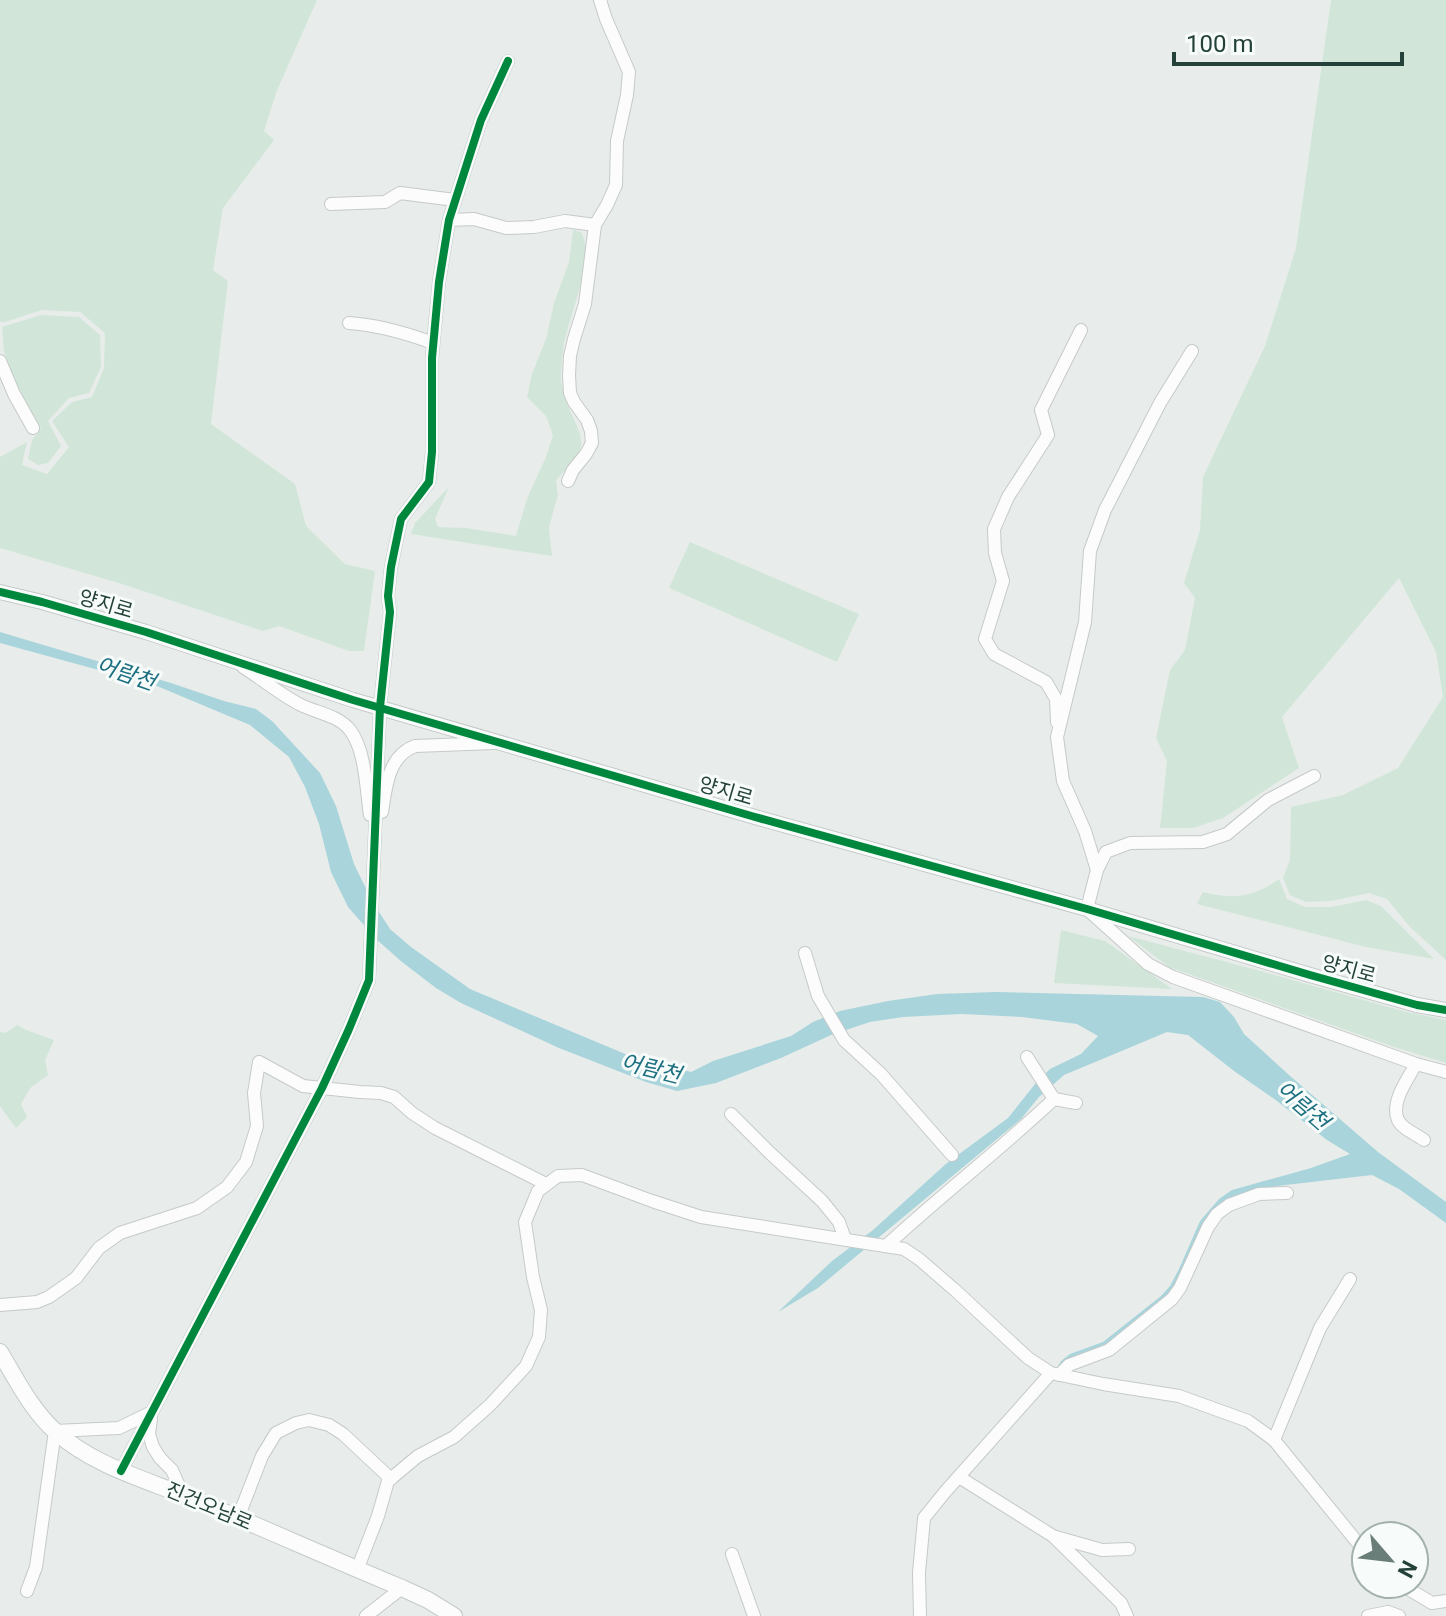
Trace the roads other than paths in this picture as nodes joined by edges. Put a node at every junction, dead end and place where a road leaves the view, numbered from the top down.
1 (600, 0) edge
2 (508, 61) dead end
3 (455, 200) junction
4 (331, 204) dead end
5 (449, 220) junction
6 (595, 225) junction
7 (349, 323) dead end
8 (1081, 330) dead end
9 (433, 343) junction
10 (1192, 351) dead end
11 (0, 361) edge
12 (33, 428) dead end
13 (568, 481) dead end
14 (0, 592) edge
15 (236, 662) junction
16 (380, 707) junction
17 (1057, 737) junction
18 (502, 743) junction
19 (1314, 776) dead end
20 (374, 846) junction
21 (1097, 870) junction
22 (1087, 909) junction
23 (805, 953) dead end
24 (1446, 1010) edge
25 (1027, 1057) dead end
26 (1416, 1064) junction
27 (1446, 1072) edge
28 (322, 1088) junction
29 (1054, 1099) junction
30 (1076, 1103) dead end
31 (731, 1114) dead end
32 (1424, 1140) dead end
33 (952, 1155) dead end
34 (546, 1184) junction
35 (1287, 1193) dead end
36 (849, 1240) junction
37 (886, 1246) junction
38 (1350, 1279) dead end
39 (0, 1305) edge
40 (0, 1352) edge
41 (1055, 1374) junction
42 (7, 1379) edge
43 (152, 1412) junction
44 (55, 1431) junction
45 (1274, 1440) junction
46 (121, 1471) junction
47 (959, 1477) junction
48 (391, 1479) junction
49 (183, 1495) junction
50 (238, 1518) junction
51 (1350, 1533) edge
52 (1053, 1536) junction
53 (1129, 1549) dead end
54 (732, 1554) dead end
55 (357, 1570) junction
56 (402, 1588) junction
57 (27, 1591) dead end
58 (1427, 1600) edge
59 (1446, 1601) edge
60 (1432, 1603) junction
61 (366, 1616) edge
62 (454, 1616) edge
63 (754, 1616) edge
64 (920, 1616) edge
65 (1127, 1616) edge
66 (1368, 1616) edge
67 (1399, 1616) edge
68 (1425, 1616) edge

1 - 6 street
2 - 3 street
3 - 4 street
3 - 5 street
5 - 6 street
5 - 9 street
6 - 13 street
7 - 9 street
8 - 17 street
9 - 16 street
10 - 17 street
11 - 12 street
14 - 15 street, 양지로
15 - 16 street, 양지로
15 - 20 street
16 - 18 street, 양지로
16 - 20 street
17 - 21 street
18 - 20 street
18 - 22 street, 양지로
19 - 21 street
20 - 28 street
21 - 22 street
22 - 24 street, 양지로
22 - 26 street
23 - 33 street
25 - 29 street
26 - 27 street
26 - 32 street
28 - 34 street
28 - 39 street
28 - 43 street
29 - 30 street
29 - 37 street
31 - 36 street
34 - 36 street
34 - 48 street
35 - 41 street
36 - 37 street
37 - 41 street
38 - 45 street
40 - 42 main road, 진건오남로
41 - 45 street
41 - 47 street
42 - 44 main road, 진건오남로
43 - 44 street
43 - 46 street
43 - 49 street
44 - 46 main road, 진건오남로
44 - 57 street
45 - 51 street
46 - 49 main road, 진건오남로
47 - 52 street
47 - 64 street
48 - 50 street
48 - 55 street
49 - 50 main road, 진건오남로
50 - 55 main road, 진건오남로
52 - 53 street
52 - 65 street
54 - 63 street
55 - 56 main road, 진건오남로
56 - 61 street
56 - 62 main road, 진건오남로
58 - 60 street
59 - 60 street
60 - 68 street
66 - 67 street

